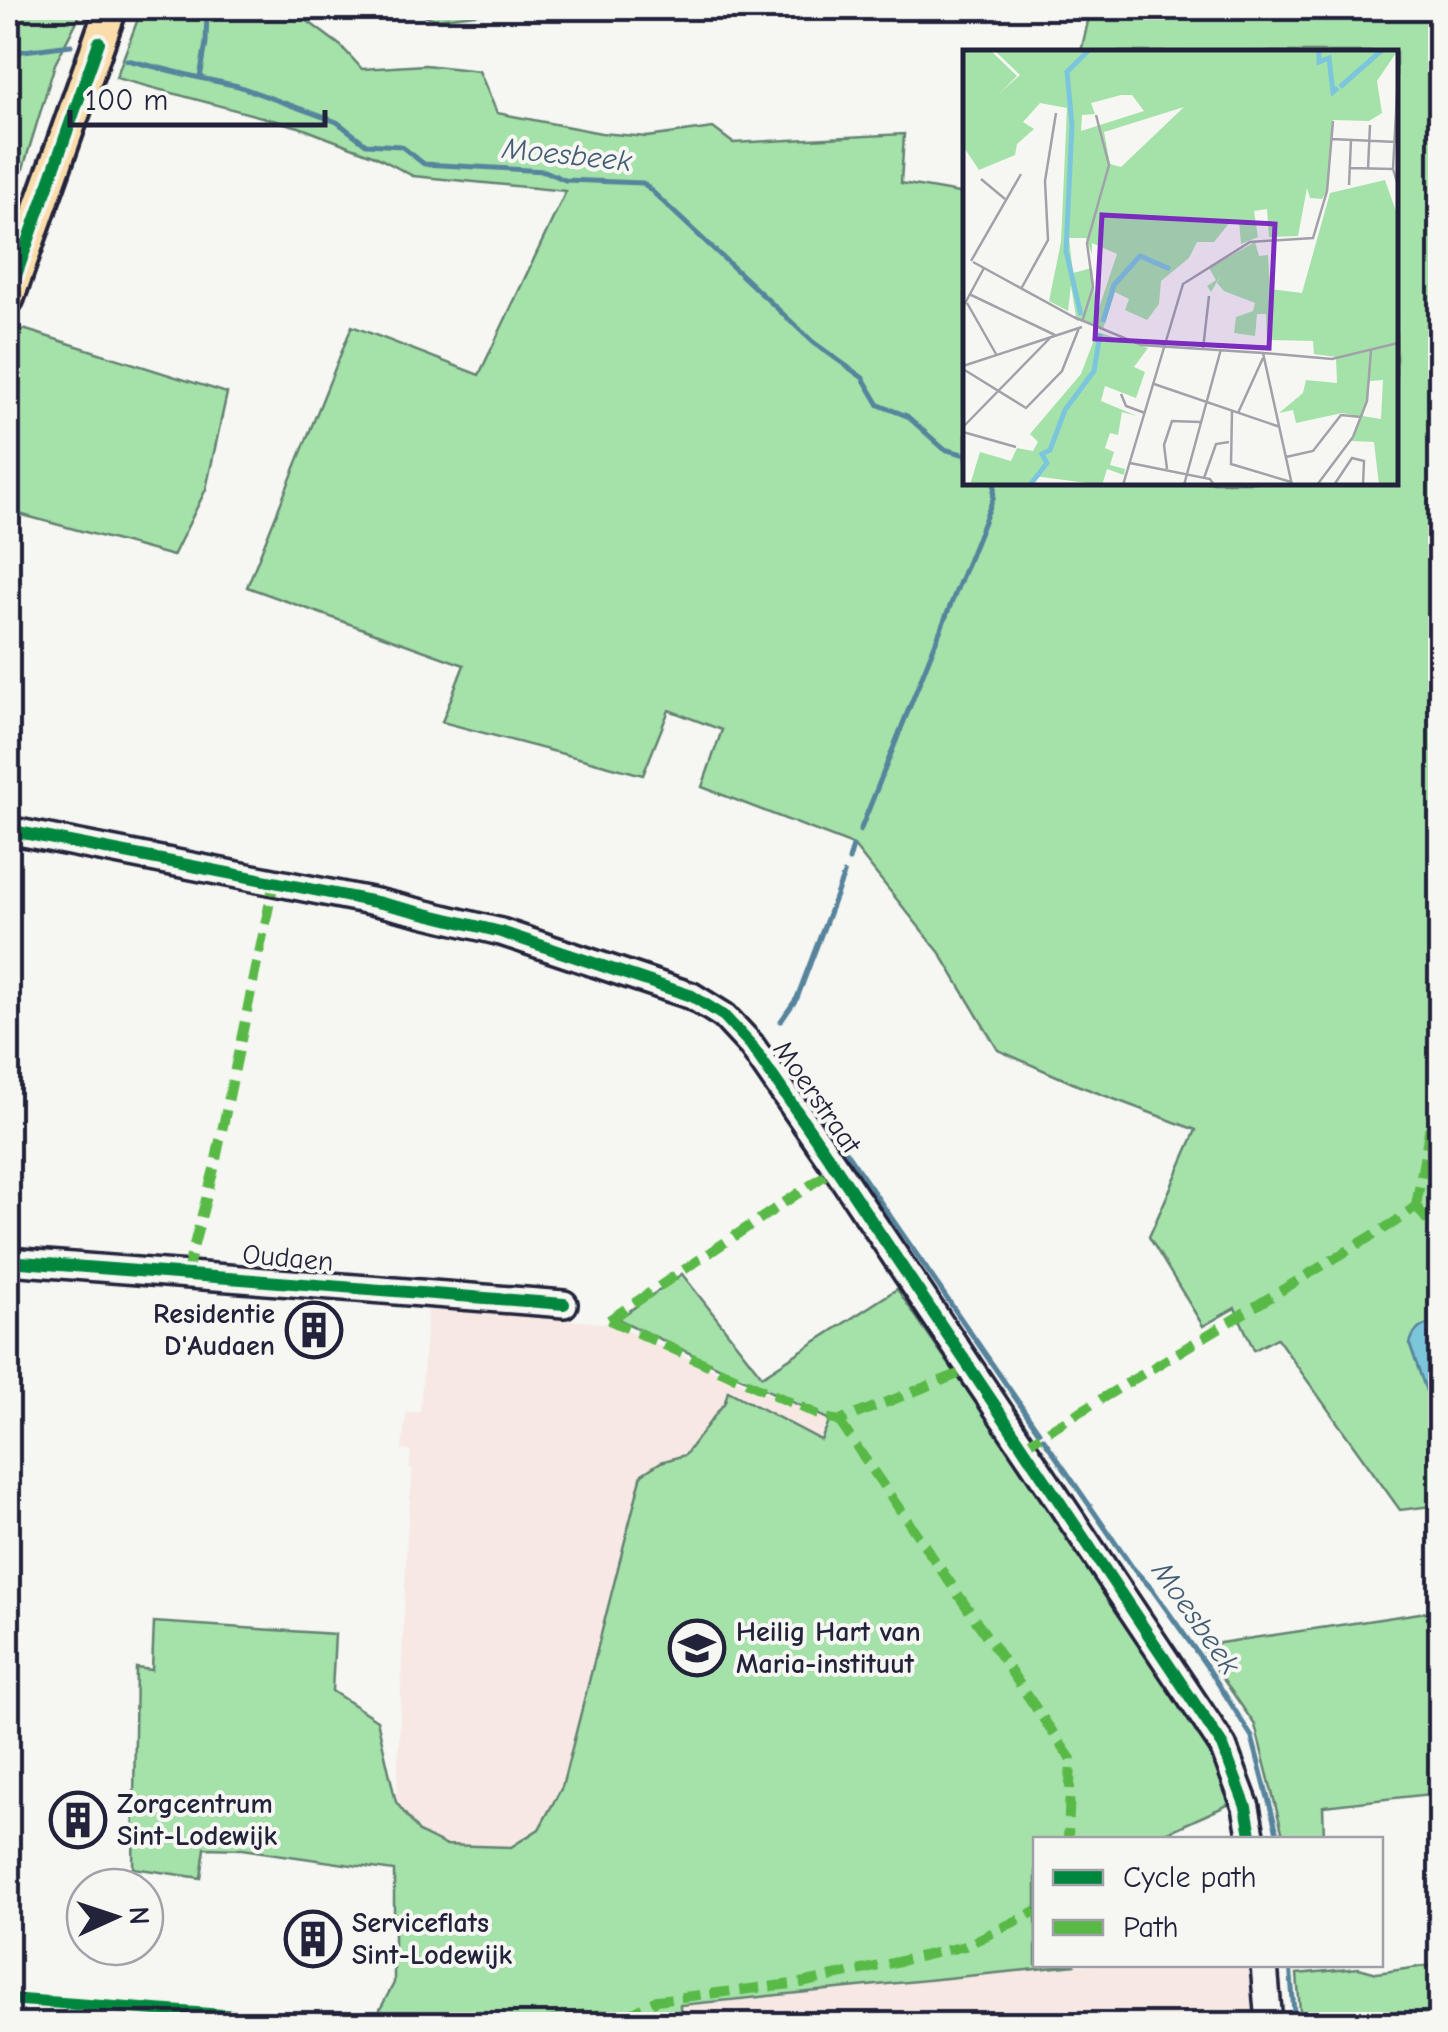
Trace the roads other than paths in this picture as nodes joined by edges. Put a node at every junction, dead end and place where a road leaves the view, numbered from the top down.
1 (111, 8) edge
2 (8, 298) edge
3 (8, 830) edge
4 (8, 1260) edge
5 (564, 1304) dead end
6 (1251, 1837) edge
7 (1264, 1967) edge
8 (1269, 2024) edge

1 - 2 main road
3 - 6 street, Moerstraat
4 - 5 street, Oudaen
7 - 8 street

